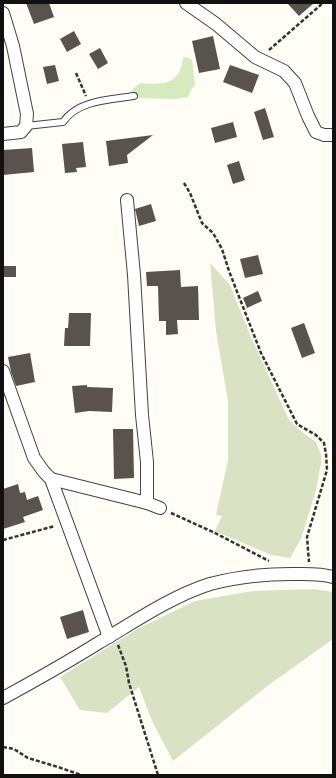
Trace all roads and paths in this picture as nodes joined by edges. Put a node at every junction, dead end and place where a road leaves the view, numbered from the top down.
1 (186, 3) edge
2 (324, 3) edge
3 (3, 13) edge
4 (262, 60) junction
5 (76, 73) dead end
6 (134, 96) dead end
7 (89, 104) junction
8 (26, 126) junction
9 (3, 134) edge
10 (333, 135) edge
11 (184, 183) dead end
12 (127, 200) dead end
13 (3, 371) edge
14 (52, 479) junction
15 (147, 503) junction
16 (160, 508) joint
17 (68, 523) junction
18 (3, 540) edge
19 (284, 574) junction
20 (311, 574) junction
21 (333, 577) edge
22 (112, 635) junction
23 (3, 698) edge
24 (3, 747) edge
25 (81, 775) edge
26 (158, 775) edge

1 - 4 street
2 - 4 path
3 - 8 street
4 - 10 street
5 - 7 path
6 - 7 lane
7 - 8 lane
8 - 9 street
11 - 20 path
12 - 15 street
13 - 14 street
14 - 15 street
14 - 17 street
15 - 16 street
16 - 19 path
17 - 18 path
17 - 22 street
19 - 20 street
19 - 22 street
20 - 21 street
22 - 23 street
22 - 26 path
24 - 25 path

